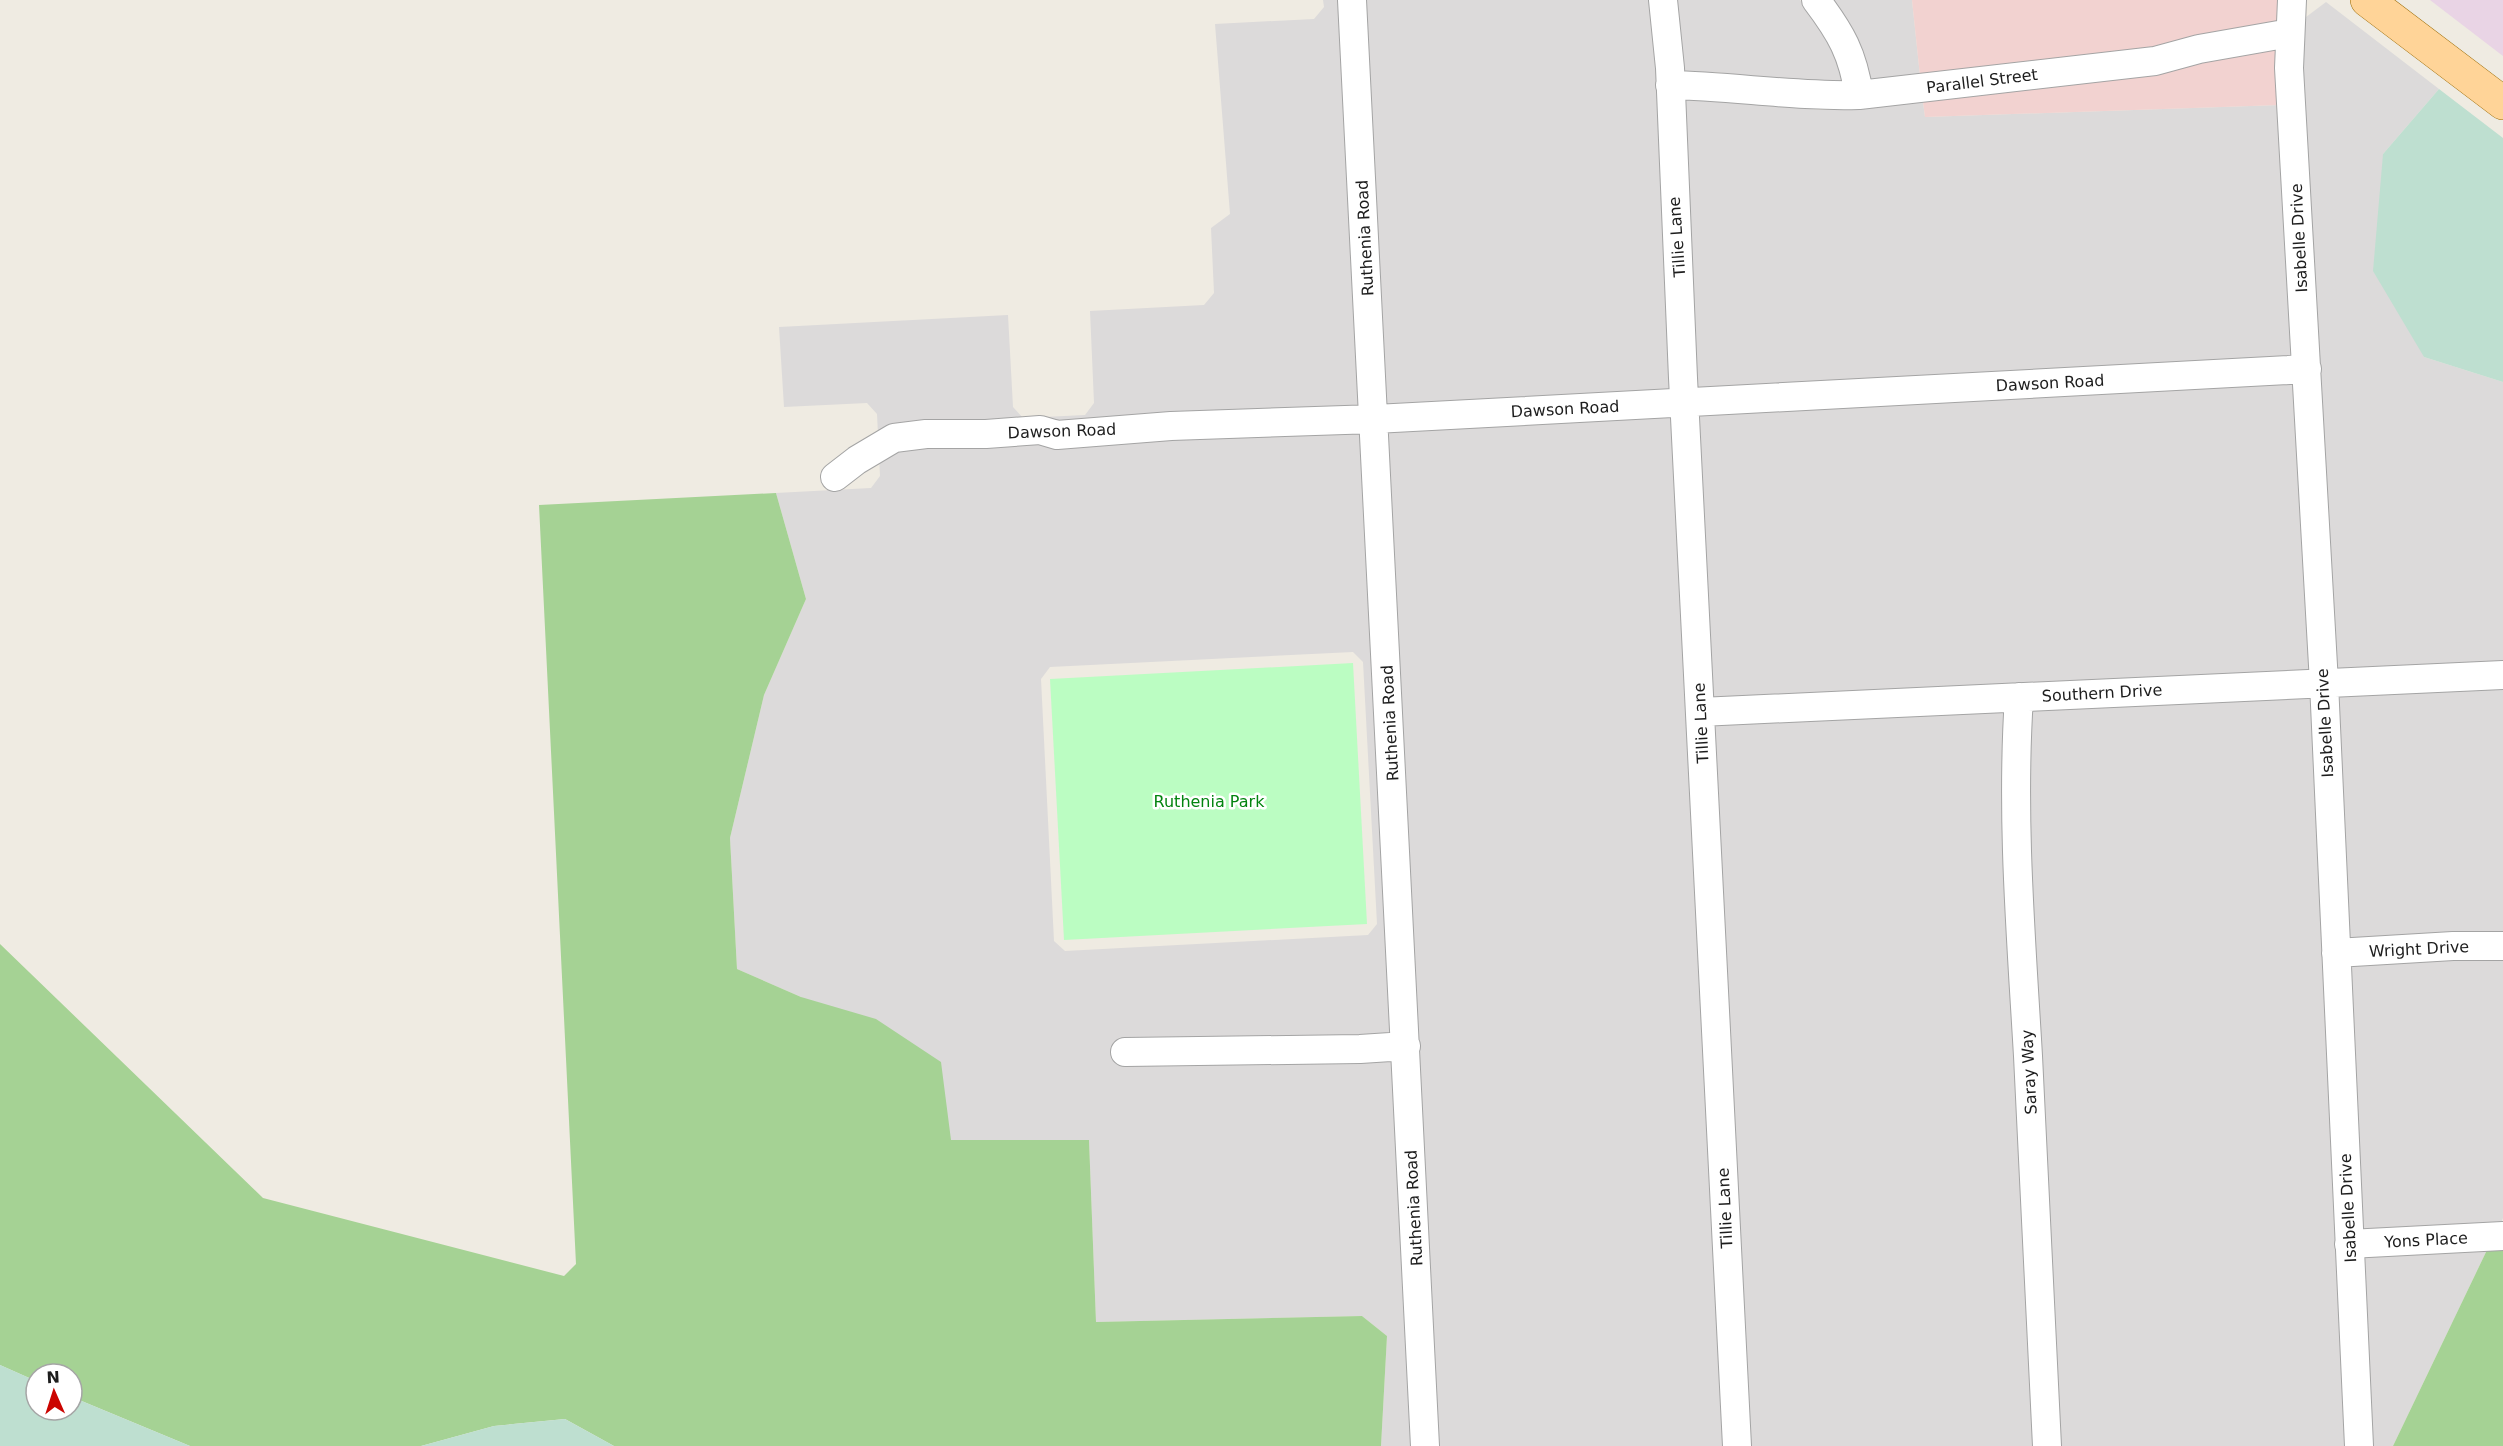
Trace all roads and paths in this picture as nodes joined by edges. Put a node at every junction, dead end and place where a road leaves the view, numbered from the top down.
1 (1352, 0) edge
2 (1662, 0) edge
3 (1816, 0) edge
4 (2292, 0) edge
5 (2367, 0) edge
6 (2290, 33) junction
7 (1670, 85) junction
8 (1859, 95) junction
9 (2503, 103) edge
10 (2307, 369) junction
11 (1685, 402) junction
12 (1375, 419) junction
13 (835, 477) dead end
14 (2503, 675) edge
15 (2324, 683) junction
16 (2019, 697) junction
17 (1700, 712) junction
18 (2503, 946) edge
19 (2336, 953) junction
20 (1406, 1046) junction
21 (1125, 1052) dead end
22 (2503, 1236) edge
23 (2349, 1244) junction
24 (1425, 1446) edge
25 (1737, 1446) edge
26 (2047, 1446) edge
27 (2359, 1446) edge

1 - 12 street, Ruthenia Road
2 - 7 street, Tillie Lane
3 - 8 street
4 - 6 street, Isabelle Drive
5 - 9 main road
6 - 8 street, Parallel Street
6 - 10 street, Isabelle Drive
7 - 8 street, Parallel Street
7 - 11 street, Tillie Lane
10 - 11 street, Dawson Road
10 - 15 street, Isabelle Drive
11 - 12 street, Dawson Road
11 - 17 street, Tillie Lane
12 - 13 street, Dawson Road
12 - 20 street, Ruthenia Road
14 - 15 street, Southern Drive
15 - 16 street, Southern Drive
15 - 19 street, Isabelle Drive
16 - 17 street, Southern Drive
16 - 26 street, Saray Way
17 - 25 street, Tillie Lane
18 - 19 street, Wright Drive
19 - 23 street, Isabelle Drive
20 - 21 street
20 - 24 street, Ruthenia Road
22 - 23 street, Yons Place
23 - 27 street, Isabelle Drive

